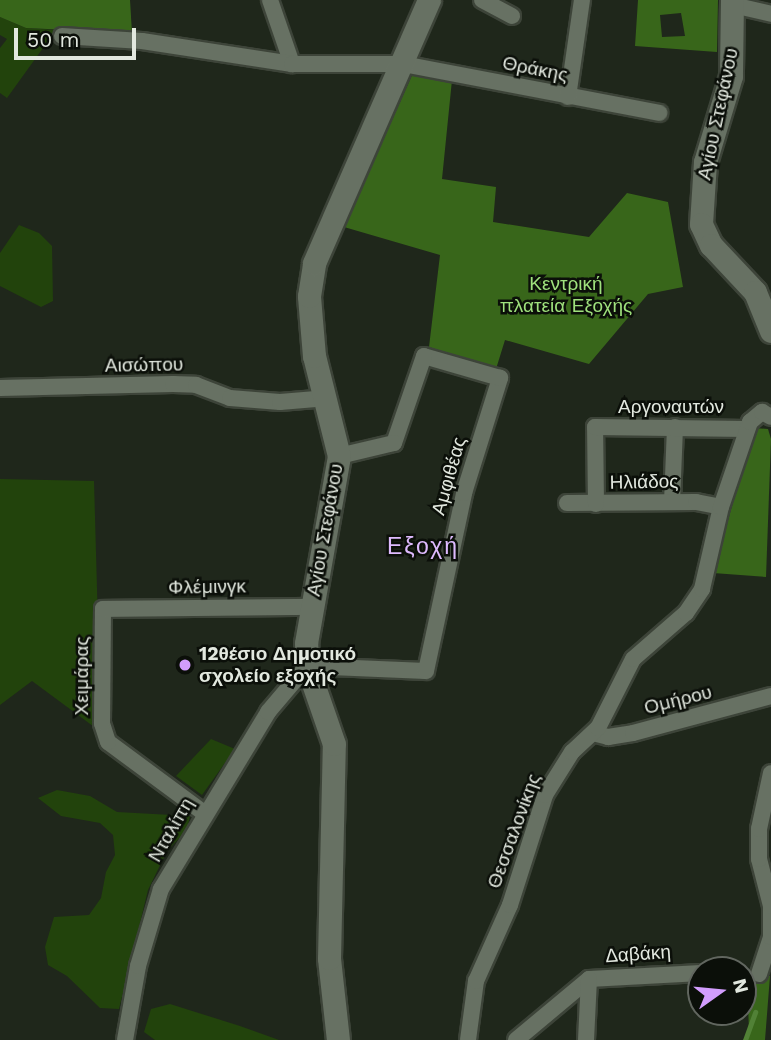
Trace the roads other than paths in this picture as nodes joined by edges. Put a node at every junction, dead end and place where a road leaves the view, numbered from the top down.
1 (270, 0) edge
2 (429, 0) edge
3 (482, 0) edge
4 (582, 0) edge
5 (733, 3) edge
6 (771, 14) edge
7 (512, 16) dead end
8 (62, 36) dead end
9 (292, 64) junction
10 (403, 64) junction
11 (568, 97) junction
12 (659, 113) dead end
13 (771, 331) edge
14 (0, 388) edge
15 (328, 398) junction
16 (771, 417) edge
17 (675, 427) junction
18 (747, 429) junction
19 (339, 456) junction
20 (672, 502) junction
21 (567, 503) dead end
22 (596, 504) junction
23 (721, 507) junction
24 (311, 607) junction
25 (103, 609) joint
26 (307, 666) junction
27 (771, 696) edge
28 (593, 733) junction
29 (771, 773) edge
30 (204, 813) junction
31 (687, 974) edge
32 (758, 974) edge
33 (589, 979) junction
34 (125, 1040) edge
35 (338, 1040) edge
36 (468, 1040) edge
37 (516, 1040) edge
38 (586, 1040) edge

1 - 9 street
2 - 10 street, Αγίου Στεφάνου
3 - 7 street
4 - 11 street
5 - 6 street
5 - 13 street, Αγίου Στεφάνου
8 - 9 street, Θράκης
9 - 10 street, Θράκης
10 - 11 street, Θράκης
10 - 15 street, Αγίου Στεφάνου
11 - 12 street, Θράκης
14 - 15 street, Αισώπου
15 - 19 street, Αγίου Στεφάνου
16 - 18 street
17 - 18 street, Αργοναυτών
17 - 20 street
17 - 22 street, Αργοναυτών
18 - 23 street, Θεσσαλονίκης
19 - 24 street, Αγίου Στεφάνου
19 - 26 street, Αμφιθέας
20 - 22 street, Ηλιάδος
20 - 23 street, Ηλιάδος
21 - 22 street, Ηλιάδος
23 - 28 street, Θεσσαλονίκης
24 - 25 street, Φλέμινγκ
24 - 26 street, Αγίου Στεφάνου
25 - 30 street, Χειμάρας
26 - 30 street, Νταλίπη
26 - 35 street, Αγίου Στεφάνου
27 - 28 street, Ομήρου
28 - 36 street, Θεσσαλονίκης
29 - 32 street
30 - 34 street, Νταλίπη
31 - 33 street, Δαβάκη
33 - 37 street, Δαβάκη
33 - 38 street

